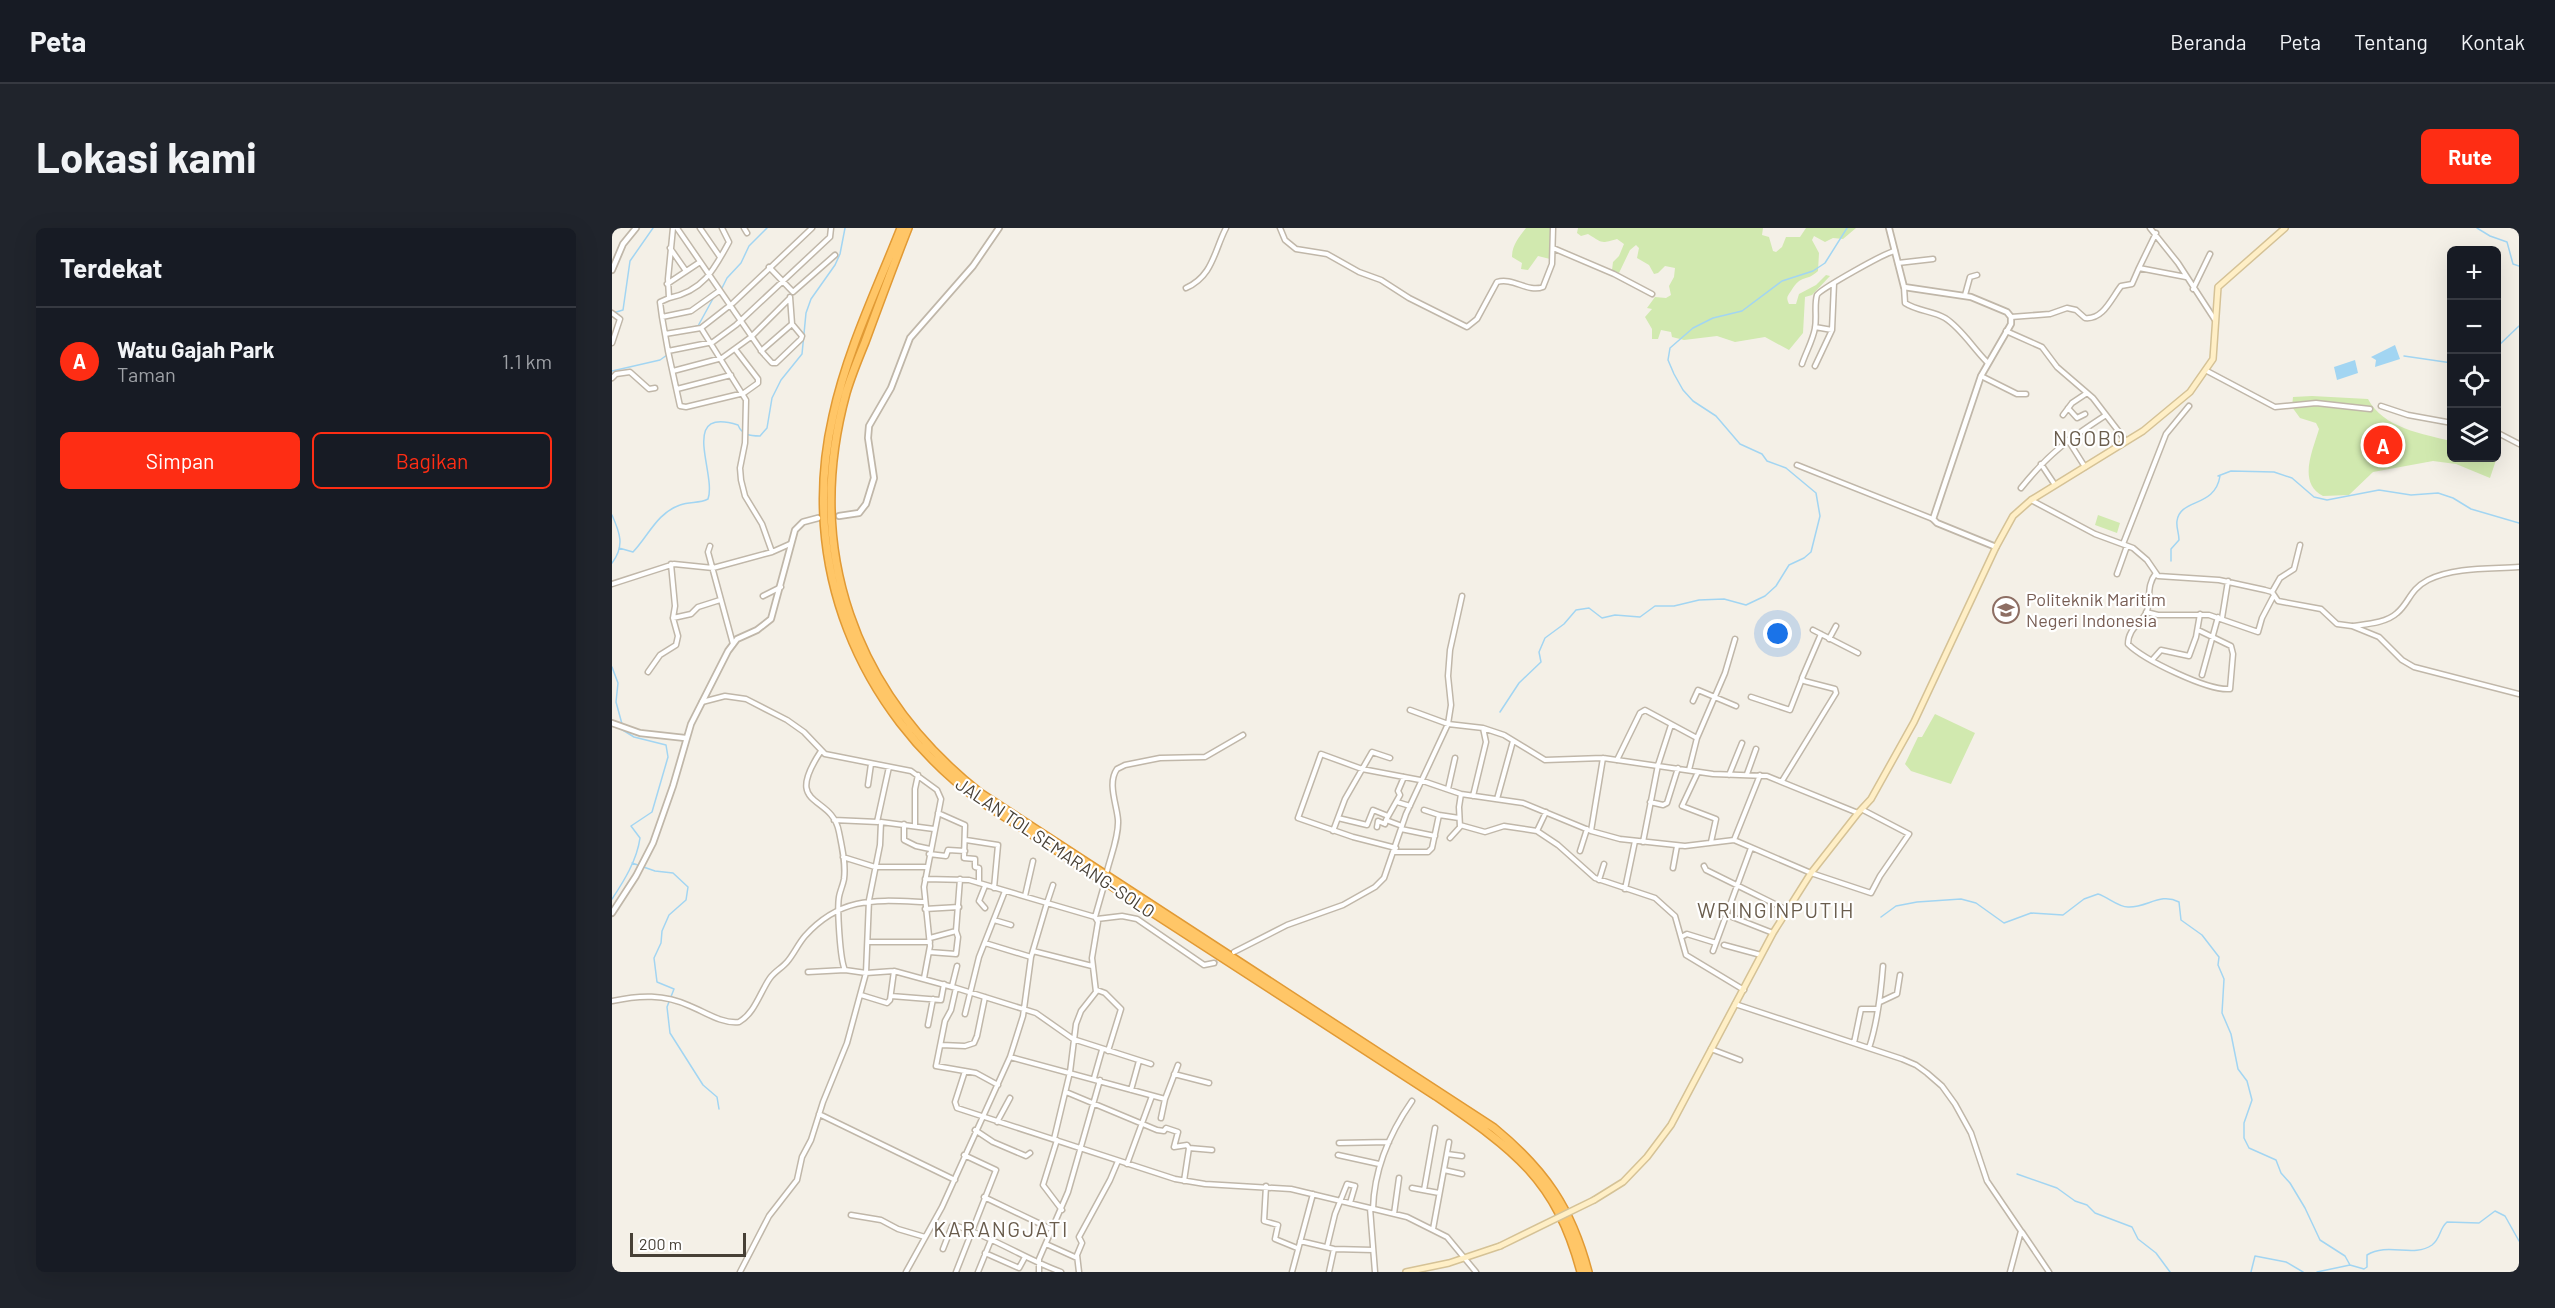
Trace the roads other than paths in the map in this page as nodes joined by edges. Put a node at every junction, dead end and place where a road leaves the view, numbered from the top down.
1 (636, 228) edge
2 (675, 228) edge
3 (700, 228) edge
4 (722, 228) edge
5 (744, 228) edge
6 (812, 228) edge
7 (831, 228) edge
8 (901, 228) edge
9 (908, 228) edge
10 (999, 228) edge
11 (1226, 228) edge
12 (1280, 228) edge
13 (1553, 228) edge
14 (1889, 228) edge
15 (2150, 228) edge
16 (2285, 228) edge
17 (747, 233) dead end
18 (2156, 233) junction
19 (670, 248) junction
20 (1553, 248) junction
21 (1894, 251) junction
22 (2210, 254) dead end
23 (835, 255) dead end
24 (720, 257) junction
25 (1933, 259) dead end
26 (700, 262) junction
27 (1898, 263) junction
28 (769, 267) junction
29 (2139, 268) junction
30 (612, 270) edge
31 (686, 271) junction
32 (710, 275) junction
33 (1977, 275) dead end
34 (2186, 277) junction
35 (782, 281) junction
36 (1834, 282) junction
37 (668, 284) junction
38 (1904, 287) junction
39 (1186, 288) dead end
40 (2193, 289) junction
41 (719, 291) junction
42 (793, 292) junction
43 (1652, 294) dead end
44 (1965, 296) junction
45 (669, 298) junction
46 (790, 298) junction
47 (730, 306) junction
48 (613, 313) edge
49 (662, 317) junction
50 (2011, 317) junction
51 (2216, 321) junction
52 (741, 322) junction
53 (792, 324) junction
54 (1815, 327) junction
55 (701, 328) junction
56 (1832, 330) junction
57 (2006, 331) junction
58 (665, 334) junction
59 (751, 337) junction
60 (612, 343) edge
61 (709, 343) junction
62 (735, 349) junction
63 (668, 351) junction
64 (761, 351) junction
65 (720, 359) junction
66 (1987, 362) junction
67 (1802, 364) dead end
68 (1815, 366) dead end
69 (673, 370) junction
70 (2207, 371) junction
71 (731, 375) junction
72 (1981, 376) junction
73 (612, 378) edge
74 (655, 388) dead end
75 (677, 389) junction
76 (744, 393) junction
77 (2087, 393) junction
78 (2026, 394) dead end
79 (2189, 406) dead end
80 (2381, 406) dead end
81 (2068, 408) junction
82 (2370, 409) dead end
83 (2085, 414) dead end
84 (2106, 414) junction
85 (2063, 415) dead end
86 (2447, 422) edge
87 (2501, 435) edge
88 (2068, 440) junction
89 (2126, 441) junction
90 (2519, 444) edge
91 (2041, 464) junction
92 (1797, 465) dead end
93 (2085, 466) junction
94 (2055, 485) junction
95 (2021, 488) dead end
96 (2031, 500) junction
97 (839, 516) dead end
98 (818, 518) dead end
99 (1933, 519) junction
100 (790, 544) junction
101 (2125, 545) junction
102 (2300, 545) dead end
103 (710, 546) dead end
104 (1996, 547) junction
105 (772, 552) junction
106 (671, 564) junction
107 (2519, 567) edge
108 (713, 568) junction
109 (2156, 573) junction
110 (2117, 574) dead end
111 (2228, 581) junction
112 (612, 584) edge
113 (781, 587) junction
114 (2272, 594) junction
115 (763, 596) dead end
116 (1462, 596) dead end
117 (720, 600) junction
118 (2146, 612) junction
119 (2200, 614) junction
120 (673, 618) junction
121 (2220, 618) junction
122 (1836, 626) dead end
123 (2352, 626) junction
124 (1814, 630) dead end
125 (2198, 630) junction
126 (1821, 634) junction
127 (2213, 637) junction
128 (1735, 639) dead end
129 (1829, 639) junction
130 (733, 644) junction
131 (1858, 653) dead end
132 (2153, 659) junction
133 (648, 672) dead end
134 (2202, 675) dead end
135 (1802, 678) junction
136 (2519, 694) edge
137 (1713, 696) junction
138 (1751, 697) dead end
139 (1693, 701) dead end
140 (702, 702) junction
141 (1736, 706) dead end
142 (1410, 710) dead end
143 (612, 723) edge
144 (1448, 724) junction
145 (1671, 725) junction
146 (1484, 728) junction
147 (1243, 735) dead end
148 (685, 738) junction
149 (1696, 738) junction
150 (1513, 741) junction
151 (1742, 743) dead end
152 (1756, 749) dead end
153 (821, 751) junction
154 (1390, 758) dead end
155 (1455, 758) dead end
156 (1603, 758) junction
157 (1617, 760) junction
158 (871, 764) junction
159 (1658, 765) junction
160 (889, 766) junction
161 (1678, 768) junction
162 (1362, 769) junction
163 (1689, 770) junction
164 (1698, 772) junction
165 (1747, 774) junction
166 (918, 775) junction
167 (1729, 775) junction
168 (1760, 775) junction
169 (1404, 777) junction
170 (1420, 780) junction
171 (1782, 781) junction
172 (868, 785) dead end
173 (1448, 789) junction
174 (1461, 794) junction
175 (1473, 796) junction
176 (1497, 799) junction
177 (1397, 802) junction
178 (1650, 802) junction
179 (1410, 806) junction
180 (1424, 810) dead end
181 (1546, 812) junction
182 (1860, 812) junction
183 (938, 813) junction
184 (1439, 815) junction
185 (1338, 818) junction
186 (1387, 818) junction
187 (1459, 818) junction
188 (834, 820) junction
189 (879, 822) junction
190 (904, 824) junction
191 (915, 825) junction
192 (1460, 825) junction
193 (1377, 827) dead end
194 (1402, 828) junction
195 (934, 829) junction
196 (1589, 830) junction
197 (1333, 831) junction
198 (1537, 831) junction
199 (1435, 836) junction
200 (1450, 838) dead end
201 (966, 840) junction
202 (1734, 840) junction
203 (1635, 841) junction
204 (1643, 842) junction
205 (1711, 842) junction
206 (1677, 846) junction
207 (1751, 848) junction
208 (965, 850) junction
209 (1395, 850) junction
210 (930, 851) junction
211 (1580, 851) dead end
212 (843, 857) junction
213 (1033, 861) dead end
214 (1604, 864) dead end
215 (1704, 866) dead end
216 (875, 867) junction
217 (927, 867) junction
218 (1672, 868) dead end
219 (1107, 871) dead end
220 (1811, 873) junction
221 (925, 879) junction
222 (960, 879) junction
223 (1599, 880) junction
224 (979, 883) junction
225 (1053, 885) dead end
226 (1737, 885) junction
227 (985, 886) junction
228 (994, 888) junction
229 (1103, 889) dead end
230 (1625, 889) junction
231 (1005, 891) junction
232 (1025, 896) junction
233 (869, 900) junction
234 (924, 902) junction
235 (1047, 903) junction
236 (959, 907) junction
237 (985, 908) dead end
238 (925, 909) junction
239 (1788, 910) junction
240 (838, 912) junction
241 (612, 913) edge
242 (1725, 914) junction
243 (1096, 918) junction
244 (994, 920) junction
245 (1011, 925) dead end
246 (956, 931) junction
247 (1773, 933) junction
248 (1681, 937) junction
249 (930, 940) junction
250 (868, 942) junction
251 (985, 943) junction
252 (1716, 943) junction
253 (1724, 945) dead end
254 (1033, 951) junction
255 (1713, 951) dead end
256 (929, 952) junction
257 (1234, 952) tunnel mouth
258 (1761, 955) junction
259 (1031, 957) junction
260 (1214, 963) dead end
261 (957, 966) dead end
262 (1092, 966) junction
263 (1883, 966) dead end
264 (845, 970) junction
265 (894, 971) junction
266 (808, 972) dead end
267 (866, 973) junction
268 (1900, 975) dead end
269 (924, 978) junction
270 (944, 984) junction
271 (954, 987) junction
272 (1097, 990) junction
273 (1744, 990) junction
274 (971, 992) junction
275 (861, 995) junction
276 (891, 996) junction
277 (985, 997) junction
278 (933, 999) junction
279 (612, 1001) edge
280 (1880, 1002) junction
281 (1735, 1004) junction
282 (1876, 1008) junction
283 (1025, 1009) junction
284 (965, 1014) dead end
285 (928, 1025) dead end
286 (1073, 1039) junction
287 (1854, 1043) junction
288 (941, 1045) junction
289 (1869, 1048) junction
290 (1102, 1049) junction
291 (1710, 1049) junction
292 (1108, 1051) junction
293 (1010, 1057) junction
294 (1740, 1060) dead end
295 (1139, 1061) junction
296 (1151, 1064) dead end
297 (1178, 1065) dead end
298 (965, 1071) junction
299 (1071, 1072) junction
300 (1174, 1074) junction
301 (1094, 1078) junction
302 (1100, 1080) junction
303 (1209, 1083) dead end
304 (998, 1085) junction
305 (1131, 1090) junction
306 (1066, 1092) junction
307 (1152, 1096) junction
308 (1011, 1098) dead end
309 (1165, 1099) junction
310 (1412, 1101) dead end
311 (1094, 1103) junction
312 (819, 1114) junction
313 (982, 1117) junction
314 (1161, 1118) dead end
315 (997, 1122) junction
316 (1141, 1124) junction
317 (1435, 1128) dead end
318 (975, 1130) junction
319 (1055, 1140) junction
320 (1389, 1142) junction
321 (1449, 1142) dead end
322 (1340, 1143) dead end
323 (1081, 1147) junction
324 (1190, 1148) junction
325 (1212, 1150) dead end
326 (1030, 1153) dead end
327 (1447, 1154) junction
328 (964, 1155) junction
329 (1338, 1155) dead end
330 (1462, 1156) dead end
331 (1118, 1161) junction
332 (1127, 1164) junction
333 (1379, 1164) junction
334 (1444, 1170) junction
335 (1462, 1174) dead end
336 (1400, 1178) dead end
337 (955, 1180) junction
338 (1184, 1181) junction
339 (1266, 1186) junction
340 (1412, 1188) dead end
341 (1424, 1190) junction
342 (1439, 1193) junction
343 (1313, 1194) junction
344 (984, 1197) junction
345 (1052, 1199) junction
346 (1340, 1201) junction
347 (1065, 1202) junction
348 (1350, 1203) junction
349 (1371, 1209) junction
350 (1062, 1210) junction
351 (1394, 1214) junction
352 (851, 1215) dead end
353 (1433, 1229) junction
354 (1053, 1230) junction
355 (2021, 1231) junction
356 (972, 1232) junction
357 (926, 1237) junction
358 (991, 1240) junction
359 (1300, 1241) junction
360 (1046, 1244) junction
361 (1327, 1247) junction
362 (1297, 1248) junction
363 (943, 1249) dead end
364 (1334, 1249) junction
365 (1373, 1250) junction
366 (985, 1253) junction
367 (1025, 1257) junction
368 (1077, 1258) junction
369 (1464, 1258) junction
370 (1038, 1264) junction
371 (740, 1272) edge
372 (906, 1272) edge
373 (956, 1272) edge
374 (978, 1272) edge
375 (1039, 1272) edge
376 (1061, 1272) edge
377 (1079, 1272) edge
378 (1292, 1272) edge
379 (1329, 1272) edge
380 (1375, 1272) edge
381 (1406, 1272) edge
382 (1476, 1272) edge
383 (1581, 1272) edge
384 (1588, 1272) edge
385 (2010, 1272) edge
386 (2049, 1272) edge

1 - 30 street
2 - 19 street
2 - 26 street
3 - 24 street
4 - 24 street
5 - 17 street
6 - 28 street
7 - 35 street
8 - 383 highway, JALAN TOL SEMARANG–SOLO
9 - 384 highway, JALAN TOL SEMARANG–SOLO
10 - 97 street
11 - 39 street
12 - 20 street
13 - 20 street
14 - 21 street
15 - 18 street
16 - 51 main road
18 - 29 street
18 - 34 street
19 - 31 street
19 - 37 street
20 - 43 street
21 - 27 street
21 - 36 street
22 - 40 street
23 - 42 street
24 - 32 street
25 - 27 street
26 - 31 street
26 - 32 street
27 - 38 street
28 - 35 street
28 - 47 street
29 - 34 street
29 - 50 street
31 - 37 street
32 - 41 street
32 - 45 street
33 - 44 street
34 - 40 street
35 - 42 street
35 - 52 street
36 - 54 street
36 - 56 street
37 - 45 street
38 - 44 street
38 - 66 street
40 - 51 street
41 - 47 street
41 - 49 street
42 - 46 street
44 - 50 street
45 - 49 street
46 - 53 street
46 - 59 street
47 - 52 street
47 - 55 street
48 - 60 street
49 - 58 street
50 - 57 street
51 - 70 main road
52 - 59 street
52 - 61 street
53 - 64 street
53 - 64 street
54 - 56 street
54 - 67 street
55 - 58 street
55 - 61 street
56 - 68 street
57 - 66 street
57 - 77 street
58 - 63 street
59 - 62 street
59 - 64 street
61 - 63 street
61 - 65 street
62 - 65 street
62 - 76 street
63 - 69 street
65 - 69 street
65 - 71 street
66 - 72 street
69 - 75 street
70 - 82 street
70 - 89 main road
71 - 75 street
71 - 76 street
72 - 78 street
72 - 99 street
73 - 74 street
75 - 76 street
76 - 105 street
77 - 81 street
77 - 84 street
79 - 101 street
80 - 86 street
81 - 83 street
81 - 85 street
84 - 88 street
84 - 89 street
87 - 90 street
88 - 91 street
88 - 93 street
89 - 93 main road
91 - 94 street
91 - 95 street
92 - 99 street
93 - 94 main road
94 - 96 main road
96 - 101 street
96 - 104 main road
98 - 100 street
99 - 104 street
100 - 105 street
100 - 113 street
101 - 109 street
101 - 110 street
102 - 114 street
103 - 108 street
104 - 182 main road
105 - 108 street
106 - 108 street
106 - 112 street
106 - 120 street
107 - 123 street
108 - 117 street
109 - 111 street
109 - 118 street
111 - 114 street
111 - 121 street
113 - 115 street
113 - 130 street
114 - 121 street
114 - 123 street
116 - 144 street
117 - 120 street
117 - 130 street
118 - 119 street
118 - 132 street
119 - 121 street
119 - 125 street
120 - 133 street
121 - 127 street
122 - 129 street
123 - 136 street
124 - 126 street
125 - 127 street
125 - 132 street
126 - 129 street
126 - 135 street
127 - 132 street
127 - 134 street
128 - 137 street
129 - 131 street
130 - 140 street
135 - 138 street
135 - 171 street
137 - 139 street
137 - 141 street
137 - 149 street
140 - 148 street
140 - 153 street
142 - 144 street
143 - 148 street
144 - 146 street
144 - 170 street
145 - 149 street
145 - 157 street
145 - 159 street
146 - 150 street
146 - 175 street
147 - 219 street
148 - 241 street
149 - 163 street
150 - 156 street
150 - 176 street
151 - 167 street
152 - 165 street
153 - 158 street
153 - 188 street
154 - 162 street
155 - 173 street
156 - 157 street
156 - 196 street
157 - 159 street
158 - 160 street
158 - 172 street
159 - 161 street
159 - 178 street
160 - 166 street
160 - 189 street
161 - 163 street
161 - 178 street
162 - 169 street
162 - 185 street
162 - 197 street
163 - 164 street
164 - 167 street
164 - 205 street
165 - 167 street
165 - 168 street
166 - 183 street
166 - 191 street
168 - 171 street
168 - 202 street
169 - 170 street
169 - 177 street
170 - 173 street
170 - 179 street
171 - 182 street
173 - 174 street
174 - 175 street
174 - 187 street
175 - 176 street
176 - 181 street
177 - 179 street
177 - 186 street
178 - 204 street
179 - 194 street
180 - 184 street
181 - 196 street
181 - 198 street
182 - 220 main road
182 - 220 street
183 - 195 street
183 - 201 street
184 - 187 street
184 - 199 street
185 - 186 street
185 - 197 street
186 - 193 street
186 - 194 street
187 - 192 street
188 - 189 street
188 - 212 street
189 - 190 street
189 - 216 street
190 - 191 street
190 - 210 street
191 - 195 street
192 - 198 street
192 - 200 street
194 - 199 street
194 - 209 street
195 - 210 street
196 - 203 street
196 - 211 street
197 - 209 street
198 - 223 street
199 - 209 street
201 - 208 street
201 - 228 street
202 - 205 street
202 - 207 street
203 - 204 street
203 - 230 street
204 - 206 street
205 - 206 street
206 - 218 street
207 - 220 street
207 - 226 street
208 - 210 street
208 - 224 street
209 - 257 street
210 - 217 street
212 - 216 street
212 - 240 street
213 - 232 street
214 - 223 street
215 - 226 street
216 - 217 street
216 - 233 street
217 - 221 street
220 - 239 main road
221 - 222 street
221 - 234 street
222 - 224 street
222 - 236 street
223 - 230 street
224 - 227 street
225 - 235 street
226 - 239 street
226 - 242 street
227 - 228 street
227 - 237 street
228 - 231 street
229 - 243 street
230 - 248 street
231 - 232 street
231 - 244 street
232 - 235 street
233 - 234 street
233 - 240 street
233 - 250 street
234 - 238 street
235 - 243 street
235 - 254 street
236 - 238 street
236 - 246 street
238 - 249 street
239 - 247 main road
240 - 264 street
240 - 279 street
242 - 247 street
242 - 252 street
243 - 260 street
243 - 262 street
244 - 245 street
244 - 251 street
246 - 249 street
246 - 256 street
247 - 258 main road
248 - 252 street
248 - 273 street
249 - 250 street
249 - 256 street
250 - 267 street
251 - 259 street
251 - 274 street
252 - 255 street
253 - 258 street
254 - 259 street
254 - 262 street
256 - 269 street
258 - 273 main road
259 - 283 street
261 - 271 street
262 - 272 street
263 - 280 street
264 - 266 street
264 - 267 street
265 - 267 street
265 - 269 street
265 - 276 street
267 - 275 street
268 - 280 street
269 - 270 street
270 - 271 street
270 - 278 street
271 - 274 street
271 - 288 street
272 - 286 street
272 - 292 street
273 - 281 main road
274 - 277 street
274 - 284 street
275 - 276 street
275 - 312 street
276 - 278 street
277 - 283 street
277 - 288 street
278 - 285 street
280 - 282 street
281 - 287 street
281 - 291 main road
282 - 287 street
282 - 289 street
283 - 286 street
283 - 293 street
286 - 290 street
286 - 299 street
287 - 289 street
288 - 298 street
289 - 355 street
290 - 292 street
290 - 301 street
291 - 294 street
291 - 369 main road, bridge
292 - 295 street
293 - 299 street
293 - 304 street
295 - 296 street
295 - 305 street
297 - 300 street
298 - 304 street
298 - 313 street
299 - 301 street
299 - 306 street
300 - 303 street
300 - 309 street
301 - 302 street
302 - 305 street
302 - 311 street
304 - 313 street
305 - 307 street
306 - 311 street
306 - 319 street
307 - 309 street
307 - 316 street
308 - 315 street
309 - 314 street
310 - 320 street
311 - 316 street
311 - 323 street
312 - 337 street
312 - 371 street
313 - 315 street
313 - 318 street
315 - 319 street
316 - 324 street
316 - 332 street
317 - 341 street
318 - 326 street
318 - 328 street
319 - 323 street
319 - 345 street
320 - 322 street
320 - 333 street
321 - 327 street
323 - 331 street
323 - 347 street
324 - 325 street
324 - 338 street
327 - 330 street
327 - 334 street
328 - 337 street
328 - 344 street
329 - 333 street
331 - 332 street
331 - 368 street
332 - 338 street
333 - 349 street
334 - 335 street
334 - 342 street
336 - 351 street
337 - 357 street
338 - 339 street
339 - 343 street
339 - 362 street
340 - 341 street
341 - 342 street
342 - 353 street
343 - 346 street
343 - 359 street
344 - 354 street
344 - 356 street
345 - 347 street
345 - 350 street
346 - 348 street
346 - 348 street
346 - 361 street
347 - 350 street
348 - 349 street
349 - 351 street
349 - 365 street
350 - 354 street
351 - 353 street
352 - 357 street
353 - 369 street
354 - 360 street
355 - 385 street
355 - 386 street
356 - 358 street
356 - 363 street
356 - 373 street
357 - 372 street
358 - 366 street
358 - 367 street
359 - 361 street
359 - 362 street
360 - 368 street
360 - 370 street
361 - 364 street
362 - 378 street
364 - 365 street
364 - 379 street
365 - 380 street
366 - 367 street
366 - 374 street
367 - 370 street
368 - 377 street
369 - 381 main road
369 - 382 street
370 - 375 street
370 - 376 street

